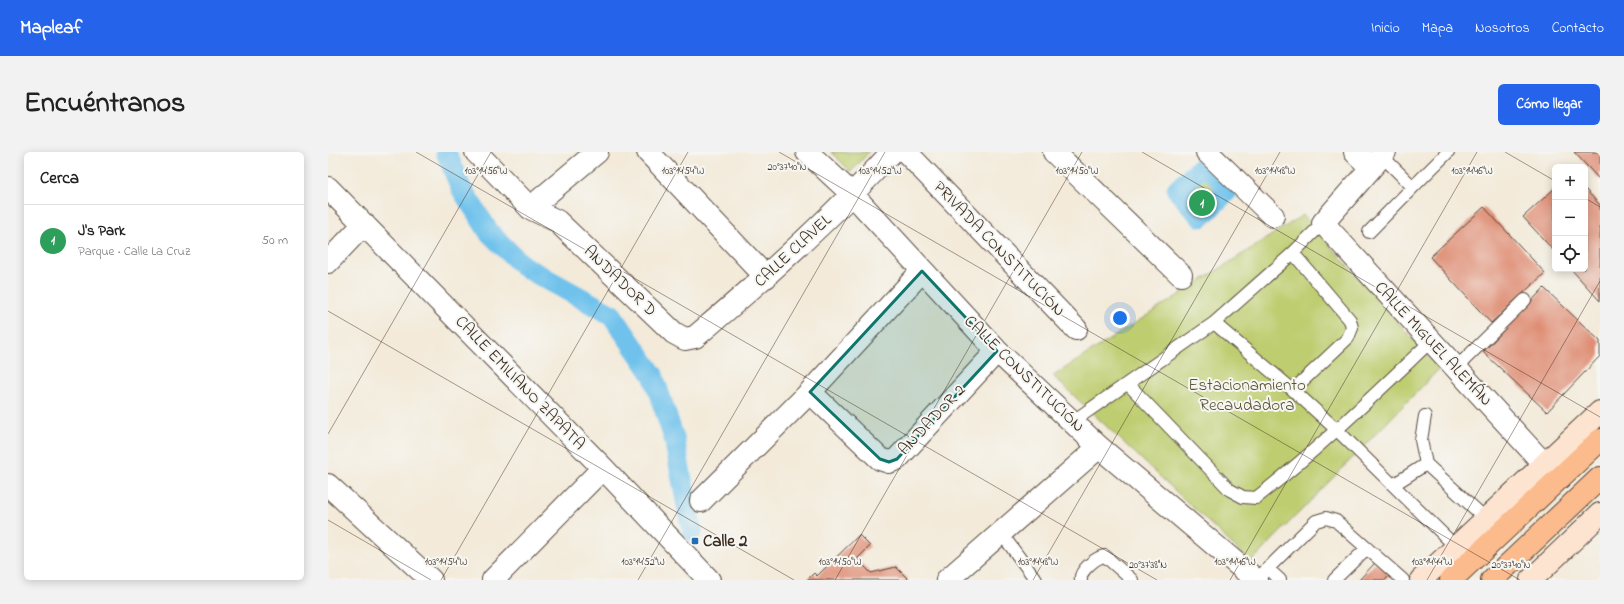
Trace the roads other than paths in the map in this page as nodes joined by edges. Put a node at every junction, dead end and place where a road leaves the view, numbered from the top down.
1 (476, 152) edge
2 (597, 152) edge
3 (648, 152) edge
4 (807, 152) edge
5 (892, 152) edge
6 (906, 152) edge
7 (1054, 152) edge
8 (1207, 152) edge
9 (1355, 152) edge
10 (1448, 152) edge
11 (1379, 158) edge
12 (1413, 187) junction
13 (328, 188) edge
14 (853, 195) junction
15 (530, 208) junction
16 (1273, 216) dead end
17 (1323, 223) junction
18 (364, 224) junction
19 (1369, 232) dead end
20 (1293, 253) junction
21 (328, 262) edge
22 (922, 271) junction
23 (1181, 275) dead end
24 (766, 277) junction
25 (1525, 300) dead end
26 (1214, 323) junction
27 (1076, 329) dead end
28 (685, 338) joint
29 (1431, 341) junction
30 (997, 351) junction
31 (1456, 368) junction
32 (1128, 384) junction
33 (1293, 390) junction
34 (810, 392) junction
35 (1600, 412) edge
36 (1425, 416) dead end
37 (1072, 422) junction
38 (1337, 430) junction
39 (1600, 440) edge
40 (1099, 447) junction
41 (1426, 464) junction
42 (1544, 464) junction
43 (603, 468) junction
44 (1600, 478) edge
45 (328, 485) edge
46 (1393, 485) junction
47 (701, 501) dead end
48 (1600, 514) edge
49 (1486, 519) junction
50 (1001, 533) junction
51 (1456, 547) junction
52 (1367, 548) junction
53 (1260, 576) edge
54 (431, 580) edge
55 (493, 580) edge
56 (710, 580) edge
57 (947, 580) edge
58 (1036, 580) edge
59 (1081, 580) edge
60 (1132, 580) edge
61 (1280, 580) edge
62 (1334, 580) edge
63 (1403, 580) edge
64 (1421, 580) edge
65 (1451, 580) edge
66 (1492, 580) edge
67 (1531, 580) edge

1 - 15 street
2 - 15 street
3 - 24 street
4 - 14 street, CALLE CONSTITUCIÓN
5 - 14 street, CALLE CLAVEL
6 - 27 street, PRIVADA CONSTITUCIÓN
7 - 23 street
8 - 16 street
9 - 11 street
10 - 12 lane
11 - 12 lane
11 - 17 street
12 - 19 lane
13 - 18 street, CALLE EMILIANO ZAPATA
14 - 22 street, CALLE CONSTITUCIÓN
14 - 24 street, CALLE CLAVEL
15 - 28 street, ANDADOR D
17 - 20 lane
17 - 29 street, CALLE MIGUEL ALEMÁN
18 - 21 street
18 - 43 street, CALLE EMILIANO ZAPATA
20 - 26 lane
20 - 33 lane
22 - 30 street, CALLE CONSTITUCIÓN
22 - 34 street
24 - 28 street, CALLE CLAVEL
25 - 31 lane
26 - 32 lane
26 - 33 lane
29 - 31 street, CALLE MIGUEL ALEMÁN
29 - 38 lane
30 - 34 street, ANDADOR 2
30 - 37 street, CALLE CONSTITUCIÓN
31 - 42 street, CALLE MIGUEL ALEMÁN
32 - 37 lane
32 - 38 lane
33 - 38 lane
34 - 47 street
35 - 42 main road
36 - 41 lane
37 - 40 street, CALLE CONSTITUCIÓN
38 - 46 lane
39 - 65 main road
40 - 50 street
40 - 53 street, CALLE CONSTITUCIÓN
41 - 46 lane
41 - 49 lane
42 - 49 main road
43 - 55 street
43 - 56 street, CALLE EMILIANO ZAPATA
44 - 66 main road
45 - 54 street
46 - 51 lane
48 - 67 main road
49 - 51 main road
50 - 57 street
50 - 58 lane
51 - 64 main road
52 - 53 lane
52 - 62 lane
52 - 63 lane
53 - 61 lane
59 - 60 lane

